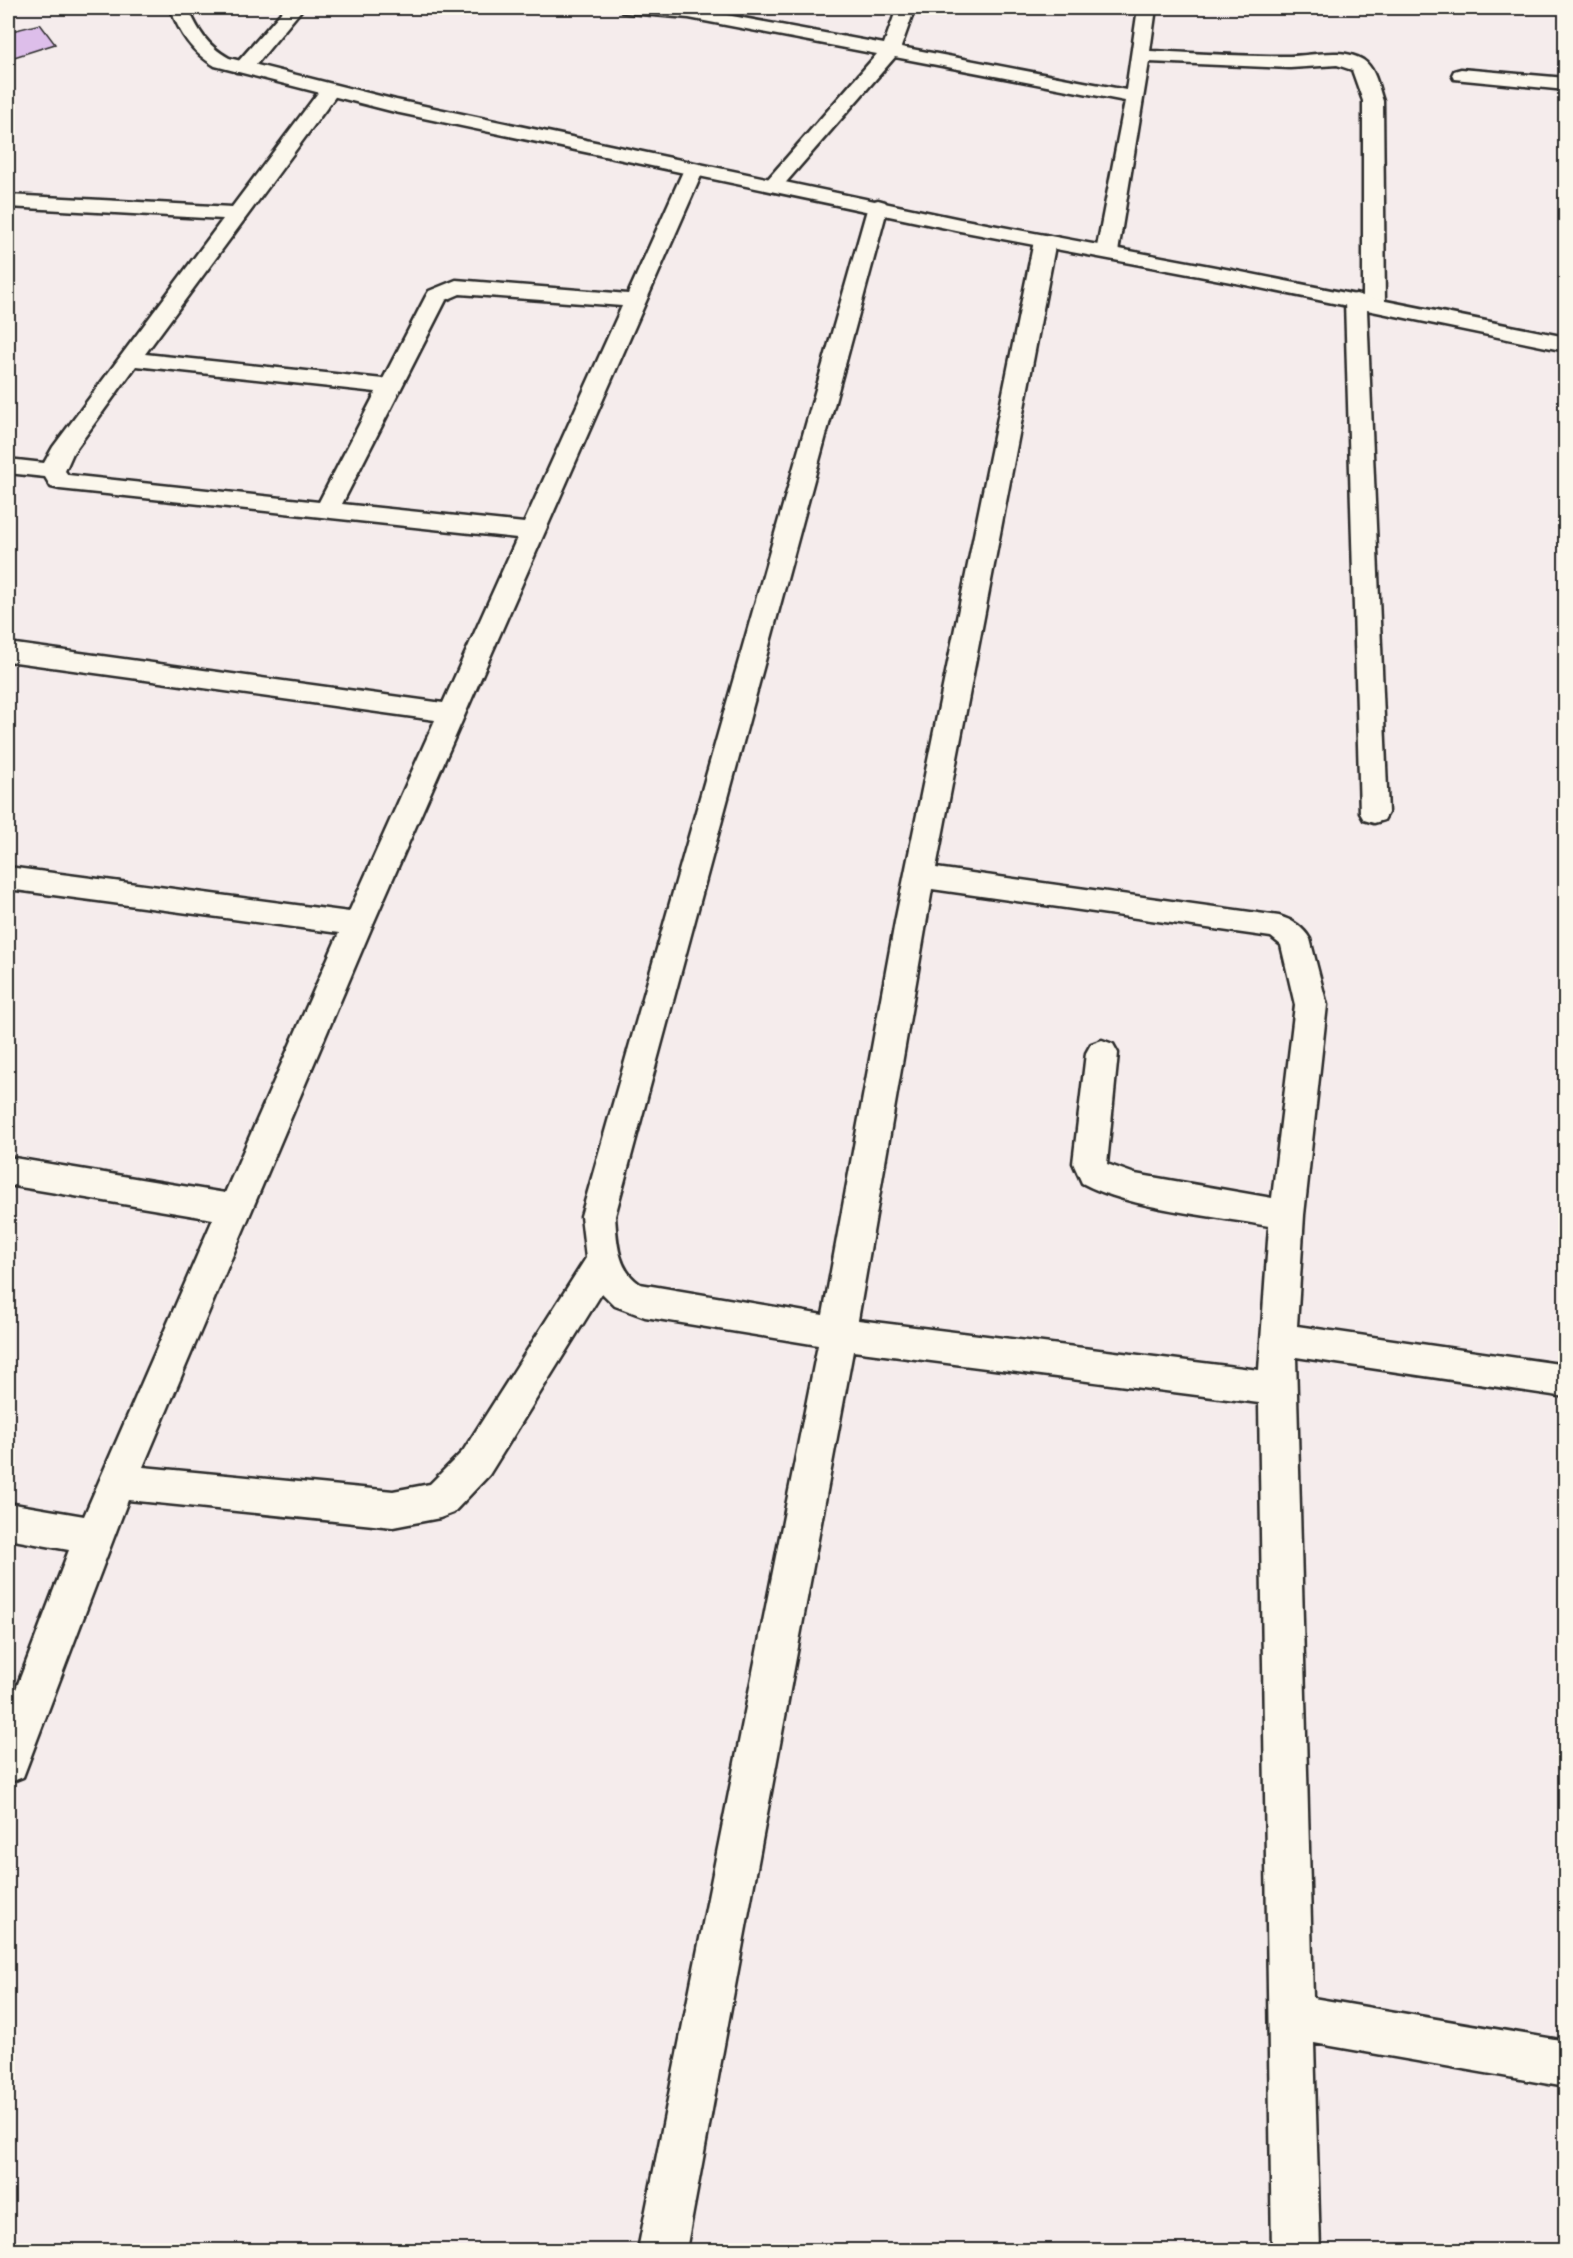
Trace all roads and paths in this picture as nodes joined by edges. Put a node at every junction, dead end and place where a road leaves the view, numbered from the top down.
1 (179, 8) edge
2 (294, 8) edge
3 (628, 8) edge
4 (906, 8) edge
5 (1147, 8) edge
6 (691, 10) edge
7 (891, 50) junction
8 (1142, 56) junction
9 (243, 68) junction
10 (1461, 75) dead end
11 (1566, 84) edge
12 (330, 90) junction
13 (1135, 97) junction
14 (694, 169) junction
15 (774, 183) junction
16 (8, 201) edge
17 (878, 206) junction
18 (238, 214) junction
19 (1045, 241) junction
20 (1107, 252) junction
21 (635, 301) junction
22 (1365, 303) junction
23 (1566, 344) edge
24 (130, 359) junction
25 (390, 387) junction
26 (8, 466) edge
27 (53, 471) junction
28 (327, 510) junction
29 (532, 532) junction
30 (8, 652) edge
31 (452, 712) junction
32 (1374, 813) dead end
33 (920, 877) junction
34 (8, 878) edge
35 (358, 924) junction
36 (1102, 1053) dead end
37 (8, 1171) edge
38 (236, 1209) junction
39 (1287, 1215) junction
40 (604, 1260) junction
41 (838, 1333) junction
42 (1278, 1339) junction
43 (1566, 1381) edge
44 (1277, 1389) junction
45 (118, 1482) junction
46 (8, 1521) edge
47 (94, 1536) junction
48 (8, 1762) edge
49 (1291, 2017) junction
50 (1566, 2064) edge
51 (662, 2250) edge
52 (1296, 2250) edge

1 - 9 street
2 - 9 street
3 - 6 street
4 - 7 street
5 - 8 street
6 - 7 street
7 - 13 street
7 - 15 street
8 - 13 street
8 - 22 street
9 - 12 street
10 - 11 street
12 - 14 street
12 - 18 street
13 - 20 street
14 - 15 street
14 - 21 street
15 - 17 street
16 - 18 street
17 - 19 street
17 - 40 street
18 - 24 street
19 - 20 street
19 - 33 street
20 - 22 street
21 - 25 street
21 - 29 street
22 - 23 street
22 - 32 street
24 - 25 street
24 - 27 street
25 - 28 street
26 - 27 street
27 - 28 street
28 - 29 street
29 - 31 street
30 - 31 street
31 - 35 street
33 - 39 street
33 - 41 street
34 - 35 street
35 - 38 street
36 - 39 street
37 - 38 street
38 - 45 street
39 - 42 street
40 - 41 street
40 - 45 street
41 - 44 street
41 - 51 street
42 - 43 street
42 - 44 street
44 - 49 street
45 - 47 street
46 - 47 street
47 - 48 street
49 - 50 street
49 - 52 street

